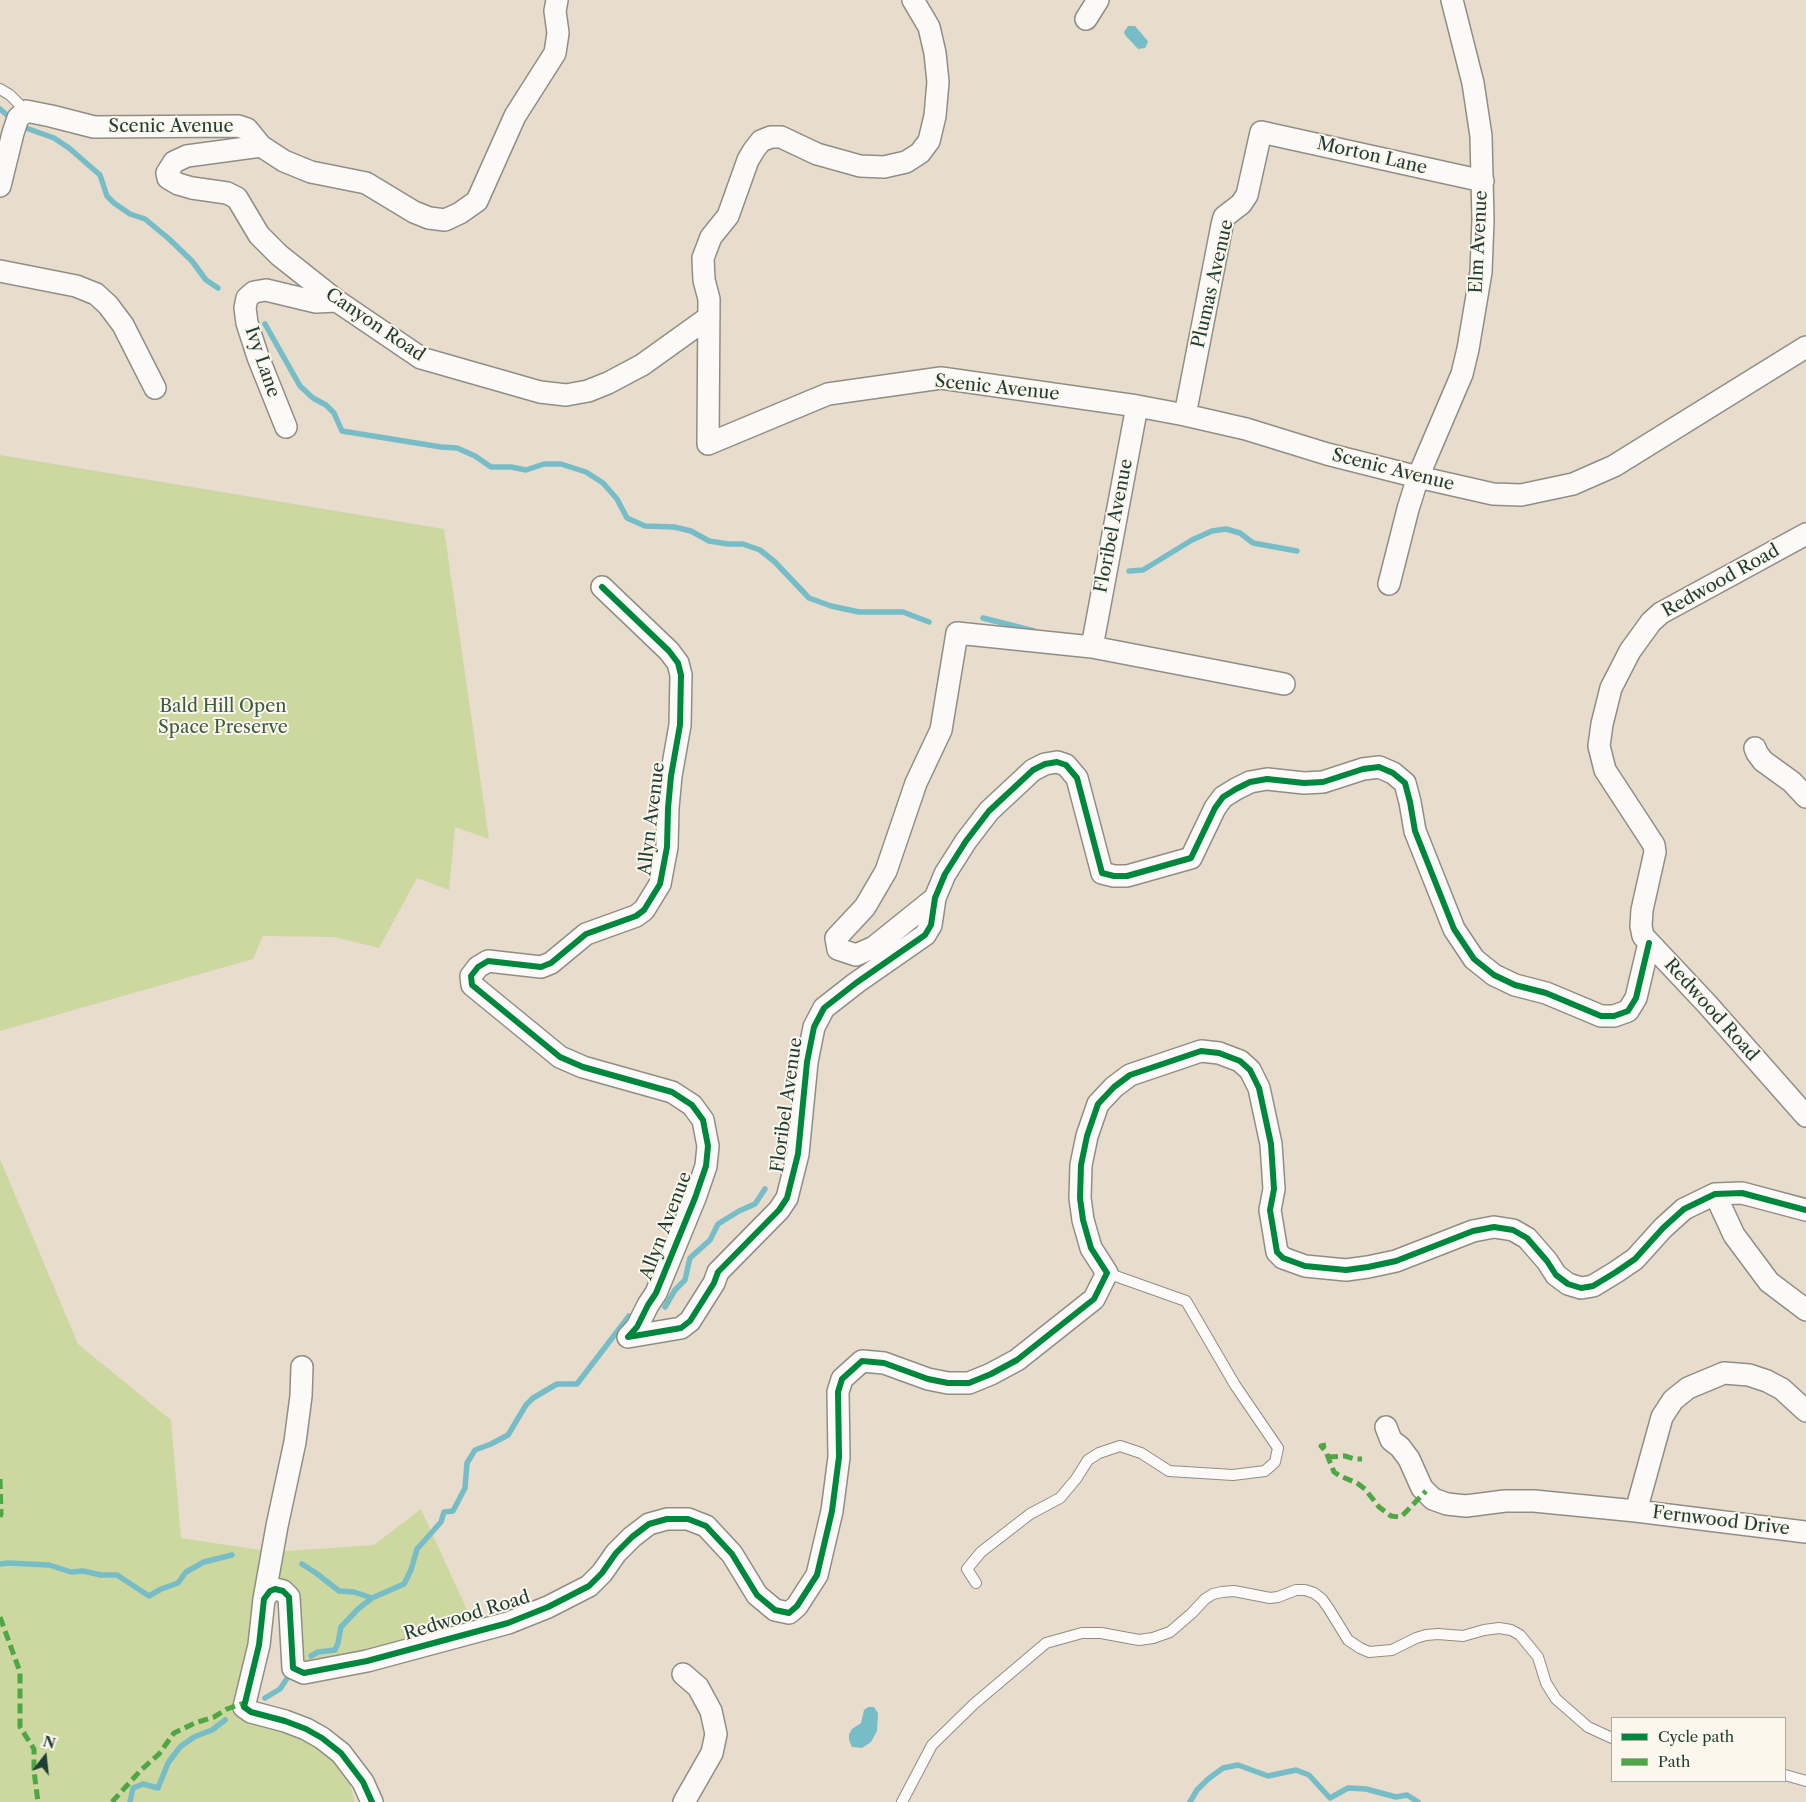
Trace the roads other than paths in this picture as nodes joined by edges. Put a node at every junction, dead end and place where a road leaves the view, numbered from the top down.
1 (557, 0) edge
2 (913, 0) edge
3 (1098, 0) edge
4 (1452, 0) edge
5 (1086, 19) dead end
6 (0, 89) edge
7 (26, 111) junction
8 (1261, 132) joint
9 (261, 146) junction
10 (1483, 181) junction
11 (0, 186) edge
12 (0, 271) edge
13 (337, 302) junction
14 (709, 317) junction
15 (1806, 347) edge
16 (155, 388) dead end
17 (1137, 406) junction
18 (1185, 415) junction
19 (286, 427) dead end
20 (1418, 477) junction
21 (1806, 534) edge
22 (1389, 584) dead end
23 (602, 587) dead end
24 (1092, 647) junction
25 (1284, 684) dead end
26 (1755, 748) dead end
27 (1806, 797) edge
28 (935, 898) junction
29 (1649, 943) junction
30 (1806, 1116) edge
31 (1715, 1194) junction
32 (1806, 1210) edge
33 (1107, 1274) junction
34 (1806, 1310) edge
35 (656, 1332) joint
36 (302, 1367) dead end
37 (1806, 1411) edge
38 (1386, 1427) dead end
39 (1636, 1511) junction
40 (1806, 1532) edge
41 (976, 1583) dead end
42 (264, 1599) junction
43 (683, 1674) dead end
44 (1611, 1738) edge
45 (1786, 1775) edge
46 (1806, 1781) edge
47 (372, 1802) edge
48 (684, 1802) edge
49 (902, 1802) edge

1 - 9 street, Scenic Avenue
2 - 14 street, Scenic Avenue
3 - 5 street
4 - 10 street, Elm Avenue
6 - 7 lane
7 - 9 street, Scenic Avenue
7 - 11 street
8 - 10 street, Morton Lane
8 - 18 street, Plumas Avenue
9 - 13 street, Canyon Road
10 - 20 street, Elm Avenue
12 - 16 street
13 - 14 street, Canyon Road
13 - 19 street, Ivy Lane
14 - 17 street, Scenic Avenue
15 - 20 street, Scenic Avenue
17 - 18 street, Scenic Avenue
17 - 24 street, Floribel Avenue
18 - 20 street, Scenic Avenue
20 - 22 street, Elm Avenue
21 - 29 street, Redwood Road
23 - 35 street, Allyn Avenue
24 - 25 street, Floribel Avenue
24 - 28 street, Floribel Avenue
26 - 27 street
28 - 29 street, Floribel Avenue
28 - 35 street, Floribel Avenue
29 - 30 street, Redwood Road
31 - 32 street
31 - 33 street
31 - 34 street
33 - 41 lane
33 - 42 street, Redwood Road
36 - 42 street
37 - 39 street, Fernwood Drive
38 - 39 street, Fernwood Drive
39 - 40 street, Fernwood Drive
42 - 47 street
43 - 48 street
44 - 49 lane
45 - 46 lane

